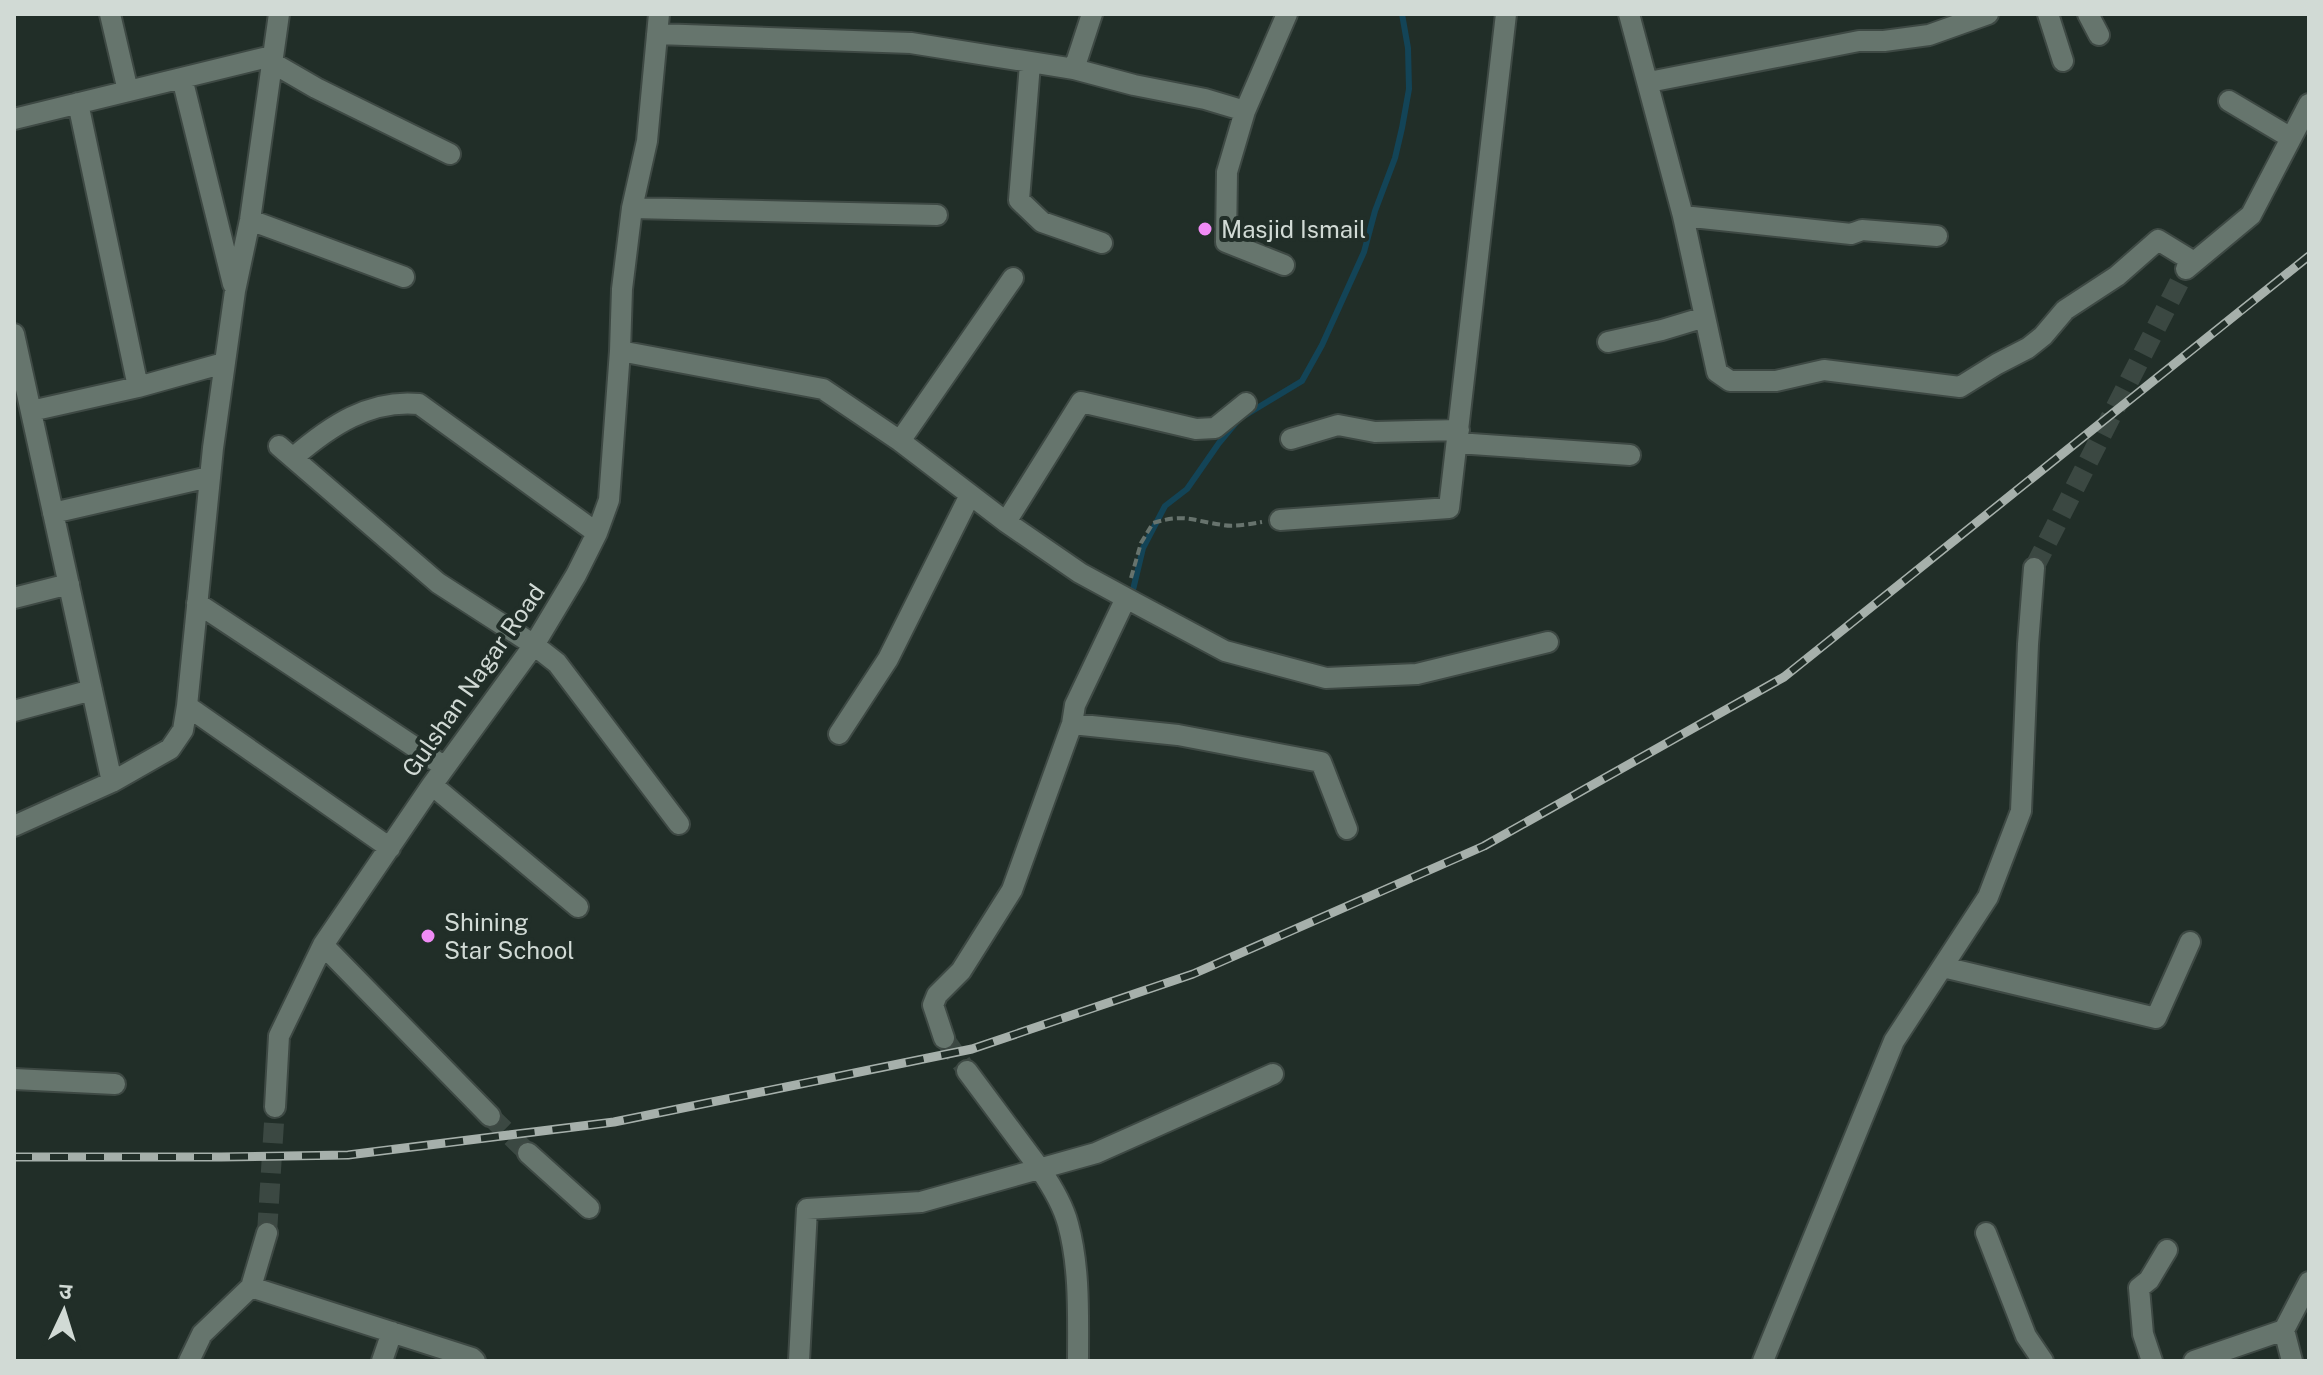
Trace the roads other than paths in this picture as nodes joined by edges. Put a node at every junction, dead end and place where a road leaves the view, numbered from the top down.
1 (110, 14) edge
2 (279, 14) edge
3 (1092, 14) edge
4 (1287, 14) edge
5 (1506, 14) edge
6 (1629, 14) edge
7 (1988, 14) edge
8 (2048, 14) edge
9 (2088, 14) edge
10 (658, 24) edge
11 (2099, 35) dead end
12 (272, 59) junction
13 (2063, 61) dead end
14 (1030, 64) junction
15 (1074, 69) junction
16 (182, 78) junction
17 (1649, 82) junction
18 (128, 91) junction
19 (2229, 101) dead end
20 (78, 103) junction
21 (2309, 104) edge
22 (15, 111) edge
23 (1245, 111) junction
24 (2291, 138) junction
25 (450, 154) dead end
26 (632, 208) junction
27 (937, 215) dead end
28 (1683, 216) junction
29 (250, 220) junction
30 (1937, 236) dead end
31 (1102, 243) dead end
32 (1284, 265) dead end
33 (404, 277) dead end
34 (1013, 278) dead end
35 (235, 291) junction
36 (1705, 317) junction
37 (14, 334) edge
38 (1608, 342) dead end
39 (620, 351) junction
40 (224, 363) junction
41 (138, 387) junction
42 (1246, 403) dead end
43 (31, 411) junction
44 (1458, 437) junction
45 (1291, 439) dead end
46 (900, 441) junction
47 (1630, 455) dead end
48 (209, 477) junction
49 (970, 495) junction
50 (53, 513) junction
51 (1280, 520) road end
52 (1006, 522) junction
53 (597, 533) junction
54 (2034, 568) tunnel mouth
55 (69, 584) junction
56 (14, 598) edge
57 (1126, 598) junction
58 (197, 603) junction
59 (1548, 642) dead end
60 (534, 645) junction
61 (92, 690) junction
62 (187, 706) junction
63 (14, 711) edge
64 (1072, 724) junction
65 (839, 734) dead end
66 (445, 767) junction
67 (112, 782) junction
68 (432, 785) junction
69 (679, 824) dead end
70 (14, 826) edge
71 (1347, 829) dead end
72 (390, 848) junction
73 (578, 907) dead end
74 (2190, 942) dead end
75 (323, 945) junction
76 (1943, 967) junction
77 (944, 1038) tunnel mouth
78 (967, 1071) tunnel mouth
79 (1273, 1074) dead end
80 (14, 1079) edge
81 (115, 1084) dead end
82 (275, 1107) tunnel mouth
83 (490, 1116) tunnel mouth
84 (528, 1153) tunnel mouth
85 (1040, 1169) junction
86 (589, 1208) dead end
87 (267, 1233) tunnel mouth
88 (1986, 1233) dead end
89 (2167, 1250) dead end
90 (2309, 1282) edge
91 (251, 1287) junction
92 (2284, 1330) junction
93 (392, 1332) junction
94 (189, 1361) edge
95 (382, 1361) edge
96 (475, 1361) edge
97 (799, 1361) edge
98 (1078, 1361) edge
99 (1763, 1361) edge
100 (2043, 1361) edge
101 (2152, 1361) edge
102 (2194, 1361) edge
103 (2292, 1361) edge

1 - 18 street
2 - 12 street
3 - 15 street
4 - 23 street
5 - 44 street
6 - 17 street
7 - 17 street
8 - 13 street
9 - 11 street
10 - 14 street
10 - 26 street, Gulshan Nagar Road
12 - 16 street
12 - 25 street
12 - 29 street
14 - 15 street
14 - 31 street
15 - 23 street
16 - 18 street
16 - 35 street
17 - 28 street
18 - 20 street
19 - 24 street
20 - 22 street
20 - 41 street
21 - 24 street
23 - 32 street
24 - 36 street
26 - 27 street
26 - 39 street, Gulshan Nagar Road
28 - 30 street
28 - 36 street
29 - 33 street
29 - 35 street
34 - 46 street
35 - 40 street
36 - 38 street
37 - 43 street
39 - 46 street
39 - 53 street, Gulshan Nagar Road
40 - 41 street
40 - 48 street
41 - 43 street
42 - 52 street
43 - 50 street
44 - 45 street
44 - 47 street
44 - 51 street
46 - 49 street
48 - 50 street
48 - 58 street
49 - 52 street
49 - 65 street
50 - 55 street
52 - 57 street
53 - 60 street, Gulshan Nagar Road
53 - 60 street
54 - 76 street
55 - 56 street
55 - 61 street
57 - 59 street
57 - 64 street
58 - 62 street
58 - 66 street
60 - 66 street, Gulshan Nagar Road
60 - 69 street
61 - 63 street
61 - 67 street
62 - 67 street
62 - 72 street
64 - 71 street
64 - 77 street
66 - 68 street, Gulshan Nagar Road
67 - 70 street
68 - 72 street, Gulshan Nagar Road
68 - 73 street
72 - 75 street, Gulshan Nagar Road
74 - 76 street
75 - 82 street, Gulshan Nagar Road
75 - 83 street
76 - 99 street
78 - 85 street
79 - 85 street
80 - 81 street
84 - 86 street
85 - 97 street
85 - 98 street
87 - 91 street
88 - 100 street
89 - 101 street
90 - 92 street
91 - 93 street
91 - 94 street
92 - 102 street
92 - 103 street
93 - 95 street
93 - 96 street

